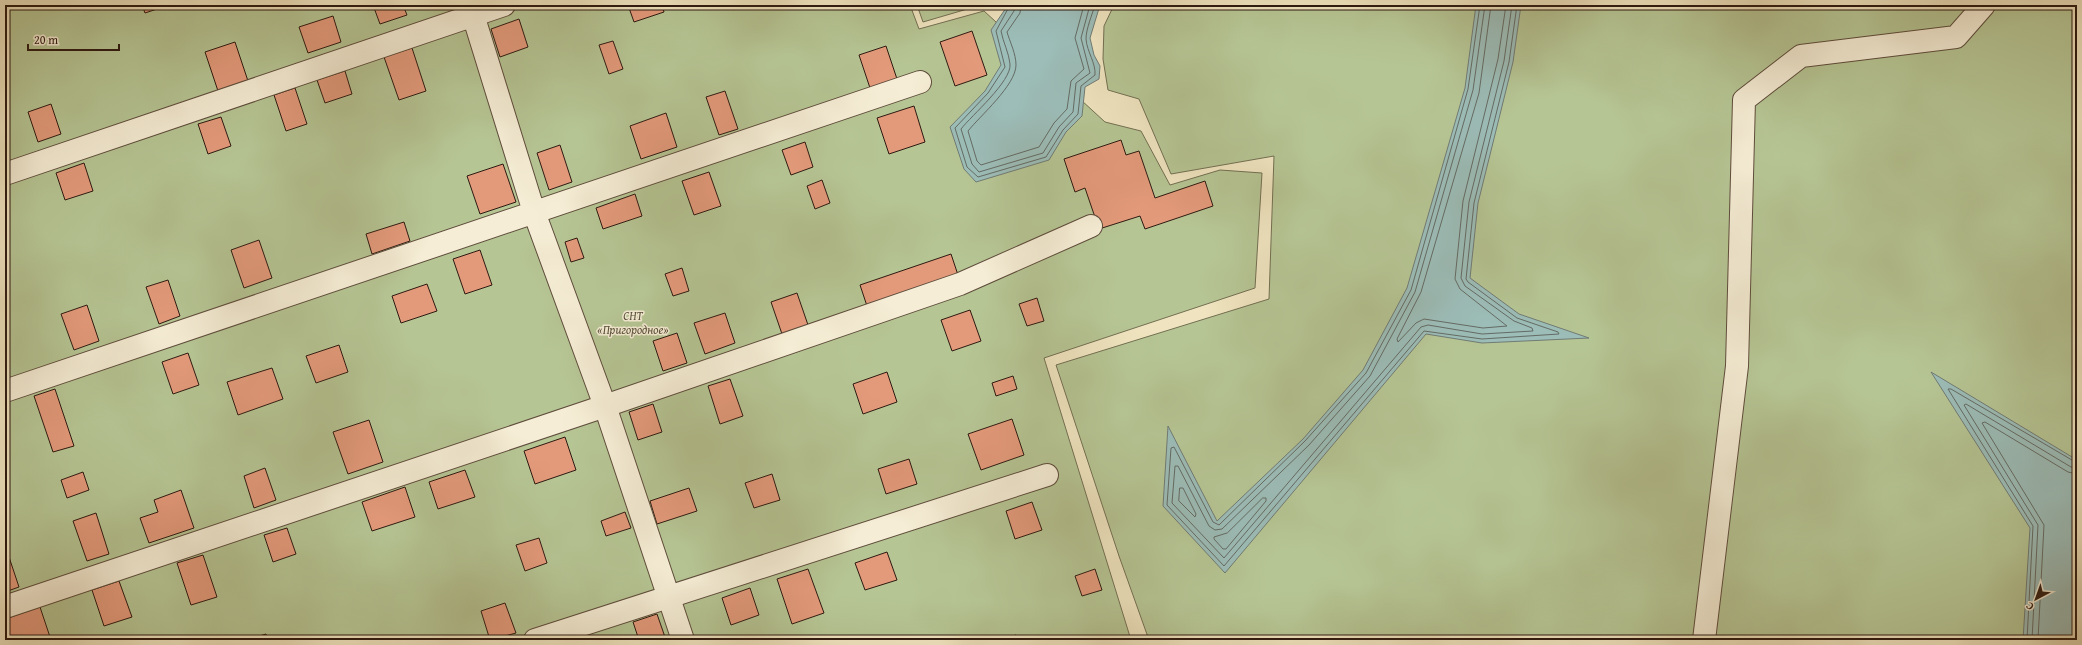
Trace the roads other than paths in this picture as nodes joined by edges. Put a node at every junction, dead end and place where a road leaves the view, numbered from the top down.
1 (504, 5) edge
2 (1984, 5) edge
3 (471, 10) edge
4 (920, 82) dead end
5 (5, 174) edge
6 (534, 212) junction
7 (1091, 226) dead end
8 (5, 391) edge
9 (605, 406) junction
10 (1047, 475) dead end
11 (669, 596) junction
12 (5, 607) edge
13 (534, 640) edge
14 (683, 640) edge
15 (1704, 640) edge

1 - 3 street
2 - 15 street
3 - 5 street
3 - 6 street
4 - 6 street
6 - 8 street
6 - 9 street
7 - 9 street
9 - 11 street
9 - 12 street
10 - 11 street
11 - 13 street
11 - 14 street

